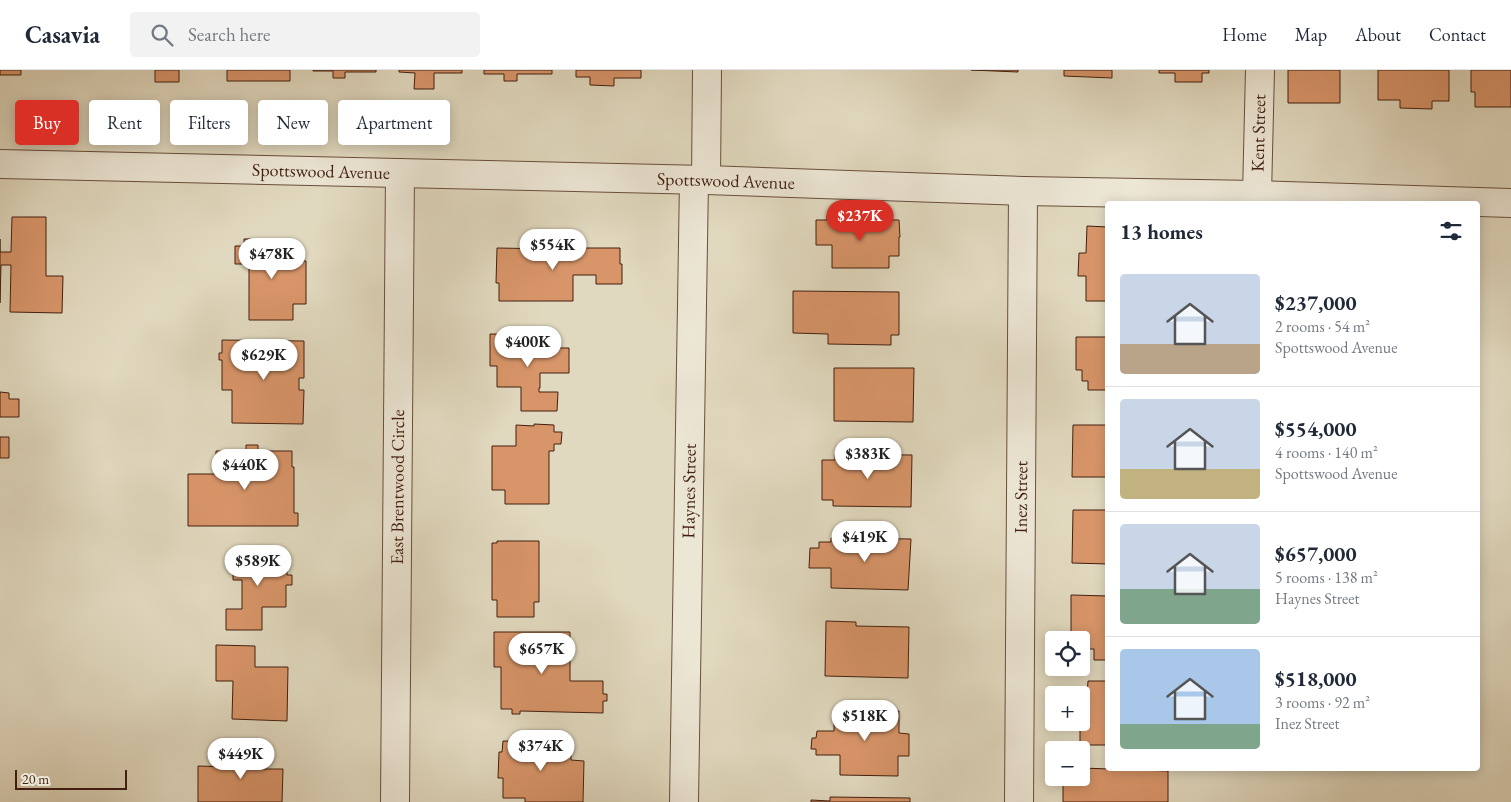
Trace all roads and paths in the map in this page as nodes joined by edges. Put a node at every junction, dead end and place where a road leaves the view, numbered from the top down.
1 (707, 70) edge
2 (1260, 70) edge
3 (0, 164) edge
4 (400, 173) junction
5 (700, 180) junction
6 (1023, 191) junction
7 (1257, 195) junction
8 (1448, 201) edge
9 (1480, 202) edge
10 (1511, 203) edge
11 (395, 802) edge
12 (684, 802) edge
13 (1018, 802) edge

1 - 5 street, Haynes Street
2 - 7 street, Kent Street
3 - 4 street, Spottswood Avenue
4 - 5 street, Spottswood Avenue
4 - 11 street, East Brentwood Circle
5 - 6 street, Spottswood Avenue
5 - 12 street, Haynes Street
6 - 7 street, Spottswood Avenue
6 - 13 street, Inez Street
7 - 8 street, Spottswood Avenue
9 - 10 street, Spottswood Avenue

